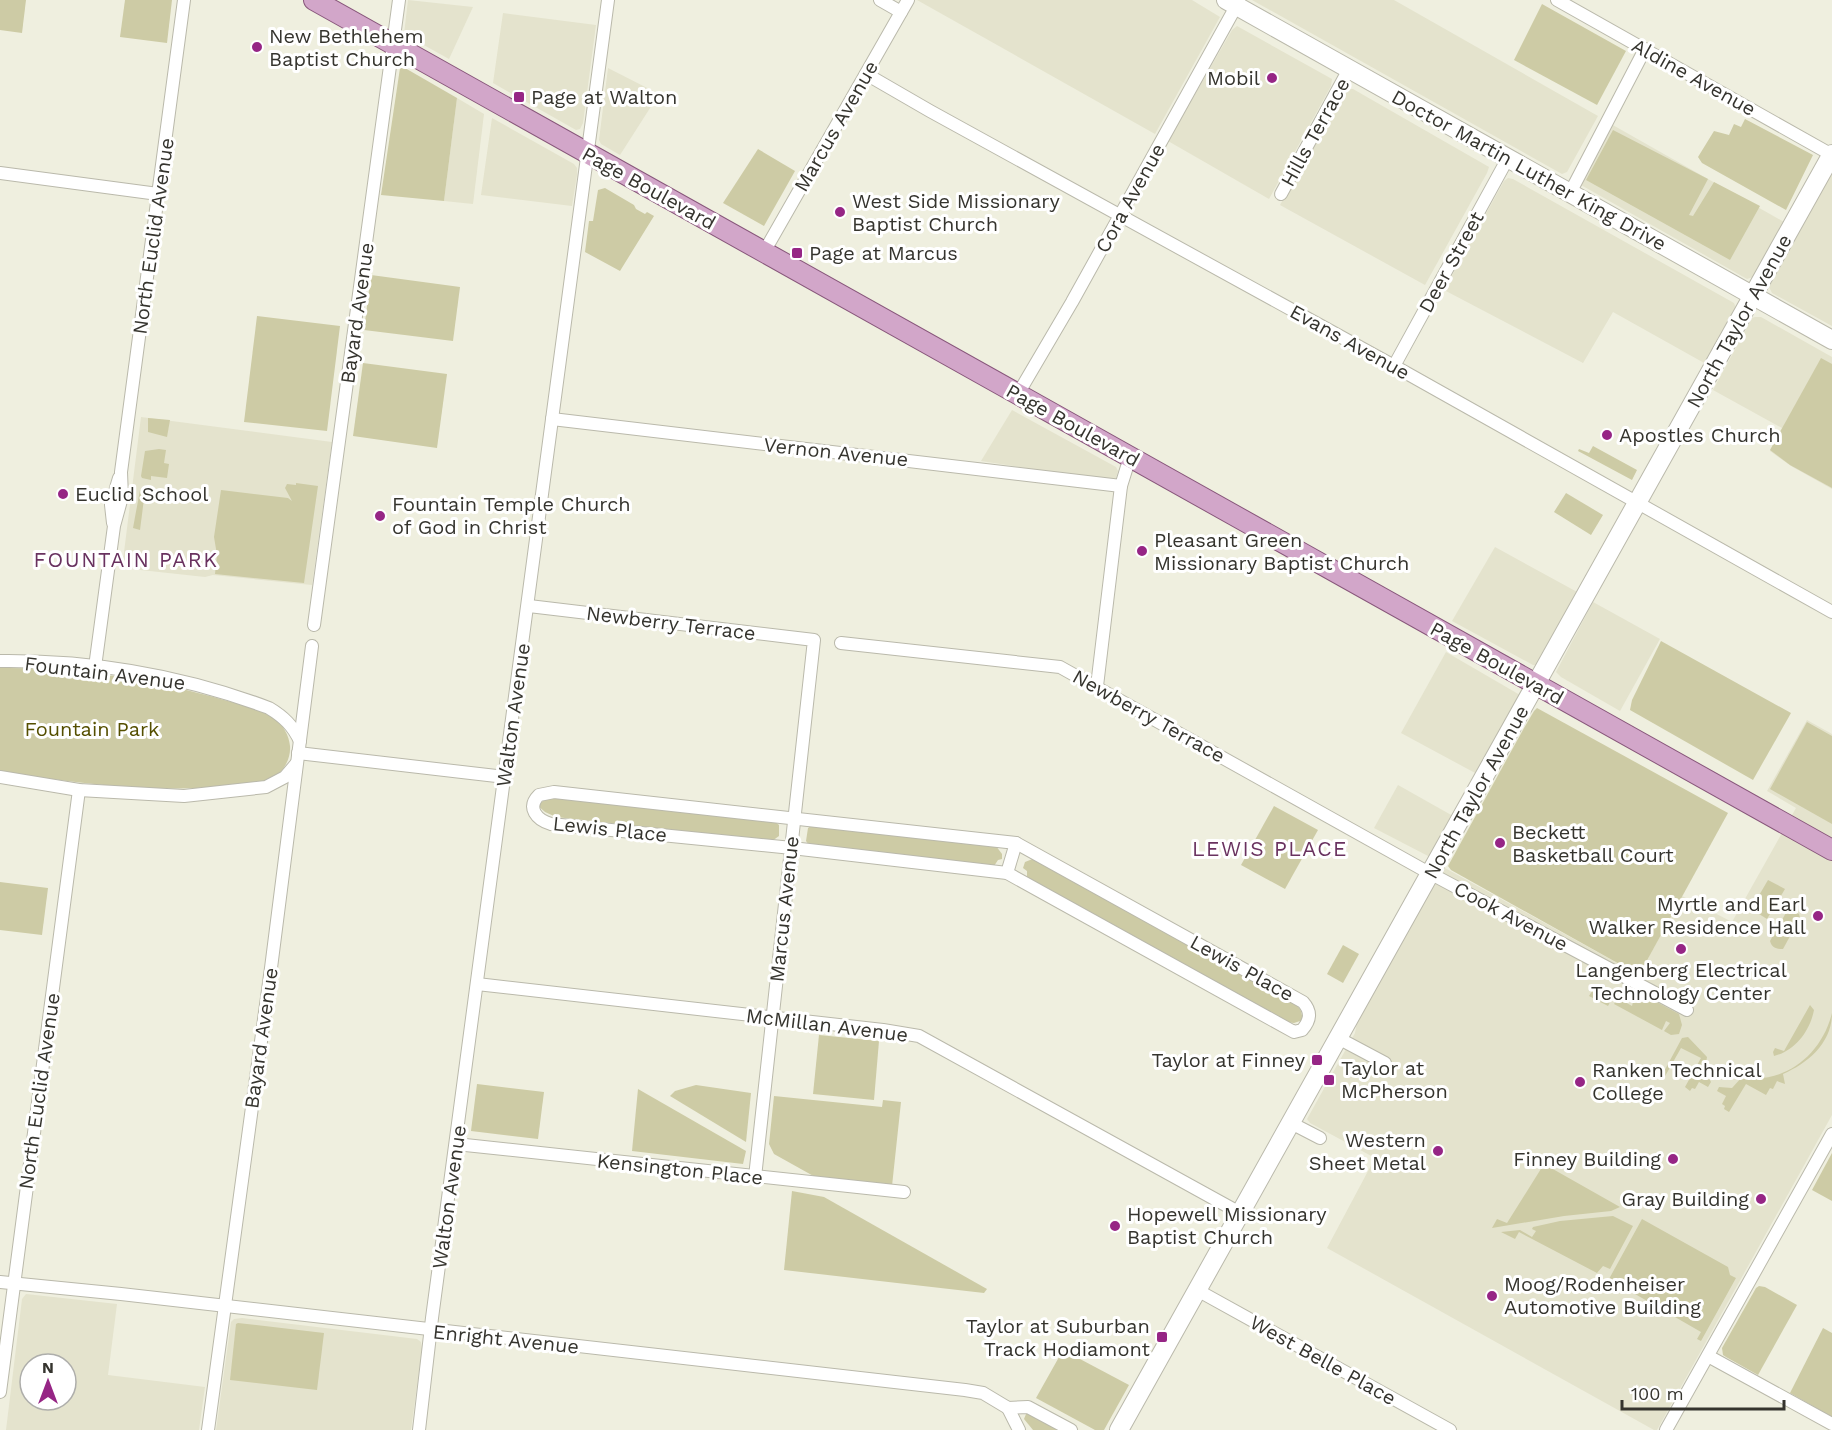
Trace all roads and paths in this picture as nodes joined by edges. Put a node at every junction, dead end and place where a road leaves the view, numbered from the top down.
1 (184, 0) edge
2 (314, 0) edge
3 (399, 0) edge
4 (608, 0) edge
5 (880, 0) edge
6 (908, 0) edge
7 (1557, 0) edge
8 (1234, 2) edge
9 (902, 12) junction
10 (393, 45) junction
11 (1645, 49) junction
12 (1349, 69) junction
13 (866, 74) junction
14 (586, 153) junction
15 (1832, 155) edge
16 (1508, 158) junction
17 (0, 173) edge
18 (1570, 193) junction
19 (158, 194) junction
20 (1281, 194) dead end
21 (1120, 215) junction
22 (764, 252) junction
23 (1753, 296) junction
24 (1832, 340) edge
25 (1394, 366) junction
26 (1018, 394) junction
27 (552, 419) junction
28 (1130, 457) junction
29 (1121, 486) junction
30 (1638, 501) junction
31 (528, 606) junction
32 (1832, 612) edge
33 (315, 625) dead end
34 (814, 640) joint
35 (841, 643) dead end
36 (312, 646) dead end
37 (0, 661) edge
38 (95, 667) junction
39 (1536, 685) junction
40 (1097, 686) junction
41 (298, 752) junction
42 (0, 777) edge
43 (505, 777) junction
44 (79, 790) junction
45 (794, 819) junction
46 (1016, 843) junction
47 (792, 848) junction
48 (1832, 850) edge
49 (1007, 873) junction
50 (1430, 873) junction
51 (477, 984) junction
52 (1687, 1010) dead end
53 (772, 1018) junction
54 (1338, 1038) junction
55 (1385, 1063) dead end
56 (1291, 1123) junction
57 (1832, 1134) edge
58 (1320, 1138) dead end
59 (456, 1144) junction
60 (755, 1177) junction
61 (904, 1192) dead end
62 (1240, 1213) junction
63 (0, 1282) edge
64 (14, 1284) junction
65 (1197, 1290) junction
66 (225, 1306) junction
67 (431, 1330) junction
68 (1708, 1356) junction
69 (0, 1392) edge
70 (1008, 1408) junction
71 (1832, 1424) edge
72 (208, 1430) edge
73 (419, 1430) edge
74 (1019, 1430) edge
75 (1071, 1430) edge
76 (1119, 1430) edge
77 (1450, 1430) edge
78 (1666, 1430) edge

1 - 19 street, North Euclid Avenue
2 - 10 main road, Page Boulevard
3 - 10 street, Bayard Avenue
4 - 14 street, Walton Avenue
5 - 9 street
6 - 9 street, Marcus Avenue
7 - 11 street, Aldine Avenue
8 - 12 street, Doctor Martin Luther King Drive
8 - 21 street, Cora Avenue
9 - 13 street, Marcus Avenue
10 - 14 main road, Page Boulevard
10 - 33 street, Bayard Avenue
11 - 15 street, Aldine Avenue
11 - 18 street
12 - 16 street, Doctor Martin Luther King Drive
12 - 20 street, Hills Terrace
13 - 21 street, Evans Avenue
13 - 22 street, Marcus Avenue
14 - 22 main road, Page Boulevard
14 - 27 street, Walton Avenue
15 - 23 street, North Taylor Avenue
16 - 18 street, Doctor Martin Luther King Drive
16 - 25 street, Deer Street
17 - 19 street
18 - 23 street, Doctor Martin Luther King Drive
19 - 38 street, North Euclid Avenue
21 - 25 street, Evans Avenue
21 - 26 street, Cora Avenue
22 - 26 main road, Page Boulevard
23 - 24 street, Doctor Martin Luther King Drive
23 - 30 street, North Taylor Avenue
25 - 30 street, Evans Avenue
26 - 28 main road, Page Boulevard
27 - 29 street, Vernon Avenue
27 - 31 street, Walton Avenue
28 - 29 street
28 - 39 main road, Page Boulevard
29 - 40 street
30 - 32 street, Evans Avenue
30 - 39 street, North Taylor Avenue
31 - 34 street, Newberry Terrace
31 - 43 street, Walton Avenue
34 - 45 street, Marcus Avenue
35 - 40 street, Newberry Terrace
36 - 41 street, Bayard Avenue
37 - 38 street, Fountain Avenue
38 - 41 street, Fountain Avenue
39 - 48 main road, Page Boulevard
39 - 50 street, North Taylor Avenue
40 - 50 street, Newberry Terrace
41 - 43 street
41 - 44 street
41 - 66 street, Bayard Avenue
42 - 44 street
43 - 51 street, Walton Avenue
44 - 64 street, North Euclid Avenue
45 - 46 street, Lewis Place
45 - 47 street, Marcus Avenue
45 - 47 street, Lewis Place
46 - 49 street
46 - 49 street, Lewis Place
47 - 49 street, Lewis Place
47 - 53 street, Marcus Avenue
50 - 52 street, Cook Avenue
50 - 54 street, North Taylor Avenue
51 - 53 street, McMillan Avenue
51 - 59 street, Walton Avenue
53 - 60 street, Marcus Avenue
53 - 62 street, McMillan Avenue
54 - 55 street
54 - 56 street, North Taylor Avenue
56 - 58 street
56 - 62 street, North Taylor Avenue
57 - 68 street
59 - 60 street, Kensington Place
59 - 67 street, Walton Avenue
60 - 61 street, Kensington Place
62 - 65 street, North Taylor Avenue
63 - 64 street, Enright Avenue
64 - 66 street, Enright Avenue
64 - 69 street, North Euclid Avenue
65 - 76 street, North Taylor Avenue
65 - 77 street, West Belle Place
66 - 67 street, Enright Avenue
66 - 72 street, Bayard Avenue
67 - 70 street, Enright Avenue
67 - 73 street, Walton Avenue
68 - 71 street
68 - 78 street
70 - 74 street
70 - 75 street, Enright Avenue

